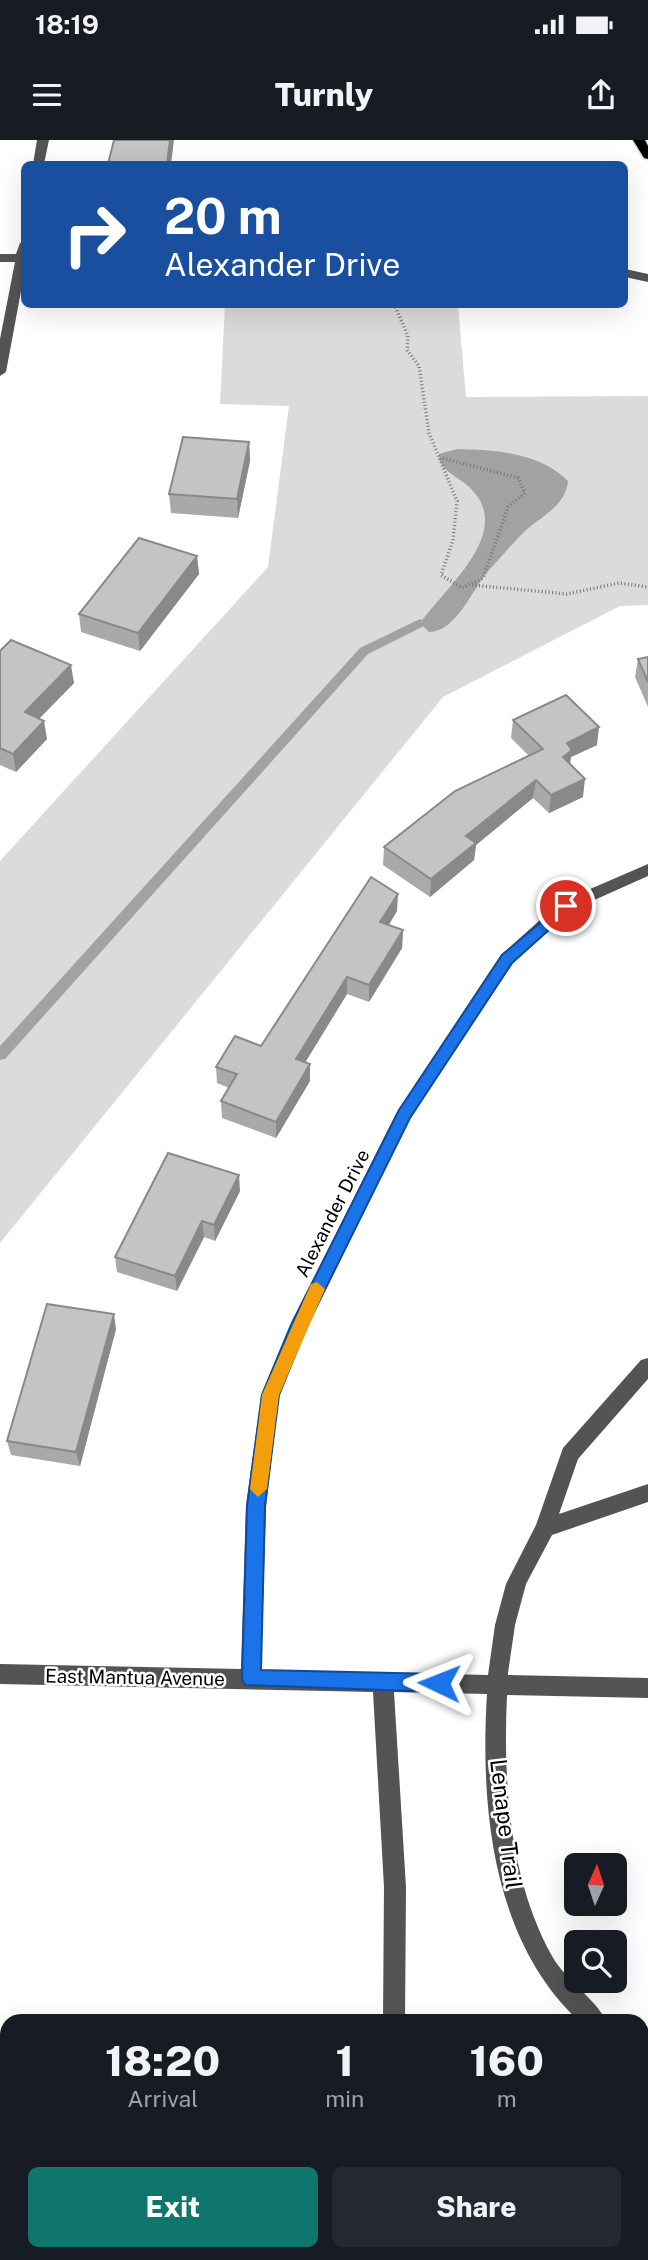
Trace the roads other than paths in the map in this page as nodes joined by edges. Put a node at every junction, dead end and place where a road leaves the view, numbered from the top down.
1 (43, 140) edge
2 (639, 140) edge
3 (648, 156) edge
4 (40, 161) edge
5 (21, 254) edge
6 (0, 258) edge
7 (21, 269) edge
8 (628, 274) edge
9 (648, 278) edge
10 (0, 372) edge
11 (648, 870) edge
12 (648, 1366) edge
13 (648, 1493) edge
14 (545, 1528) junction
15 (0, 1674) edge
16 (251, 1679) junction
17 (383, 1681) junction
18 (495, 1685) junction
19 (648, 1688) edge
20 (394, 2014) edge
21 (588, 2014) edge

1 - 4 street
2 - 3 main road
5 - 6 street
7 - 10 street
8 - 9 street
11 - 16 street, Alexander Drive
12 - 14 street, Lenape Trail
13 - 14 street
14 - 18 street, Lenape Trail
15 - 16 street, East Mantua Avenue
16 - 17 street, East Mantua Avenue
17 - 18 street, East Mantua Avenue
17 - 20 street
18 - 19 street, East Mantua Avenue
18 - 21 street, Lenape Trail

